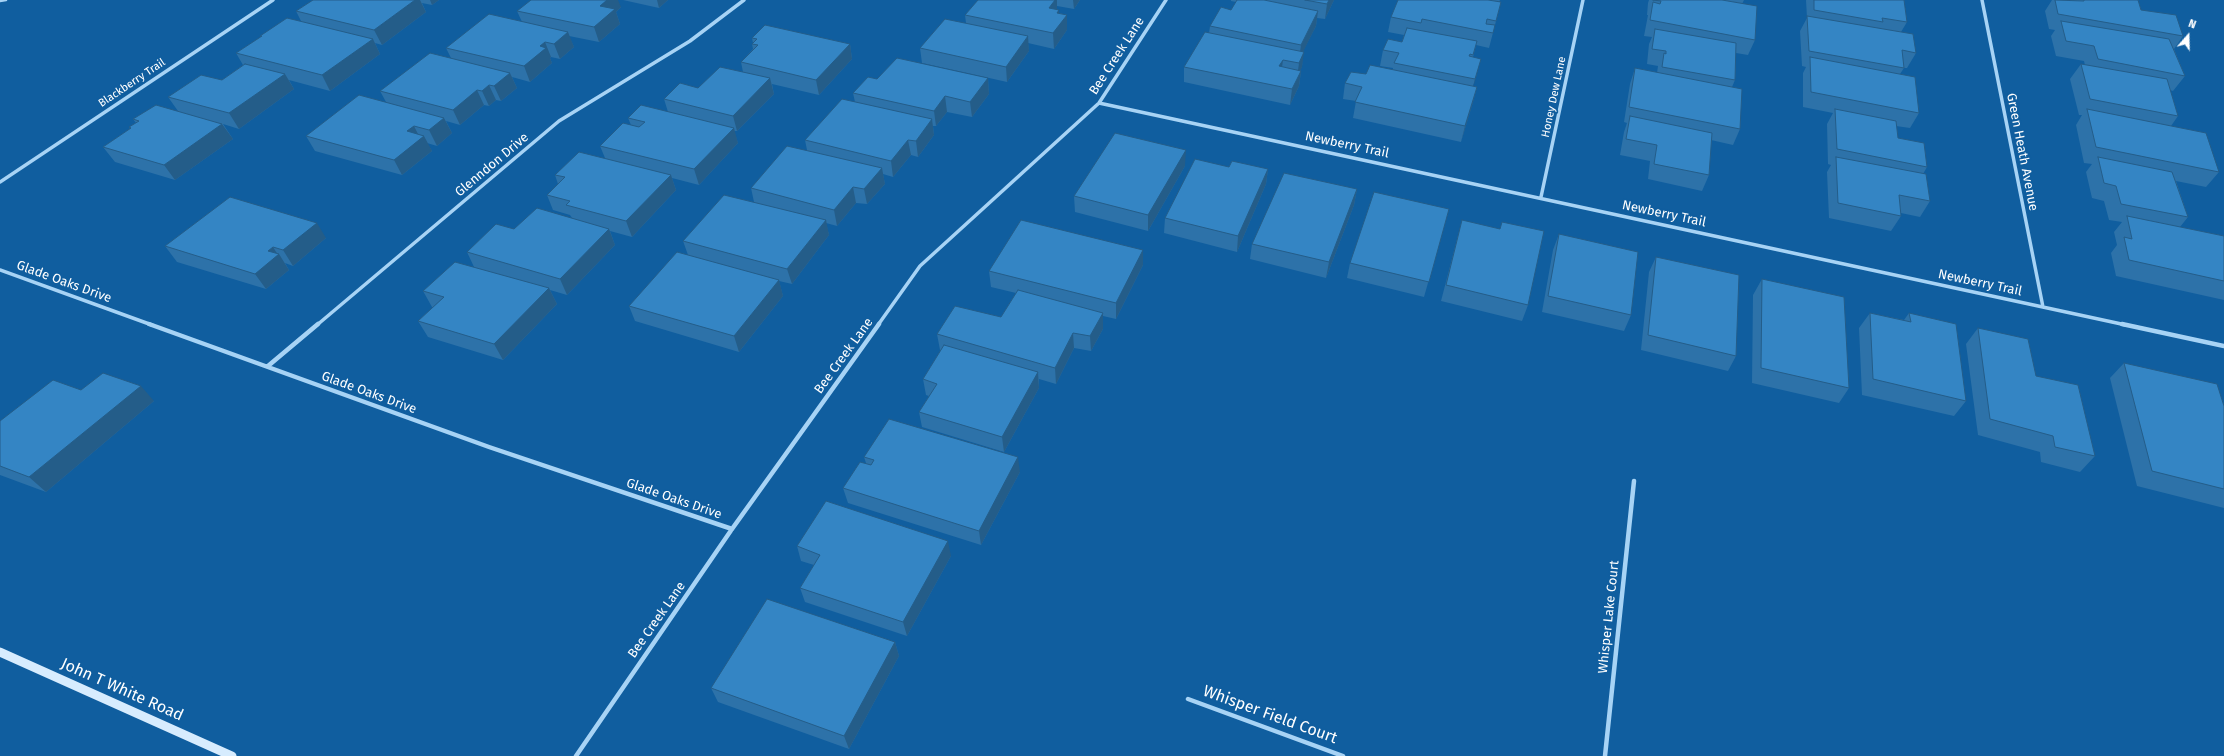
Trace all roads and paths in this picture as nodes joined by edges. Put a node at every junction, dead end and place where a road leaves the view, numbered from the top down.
1 (6, 0) edge
2 (273, 0) edge
3 (744, 0) edge
4 (1166, 0) edge
5 (1583, 0) edge
6 (1982, 0) edge
7 (0, 1) edge
8 (1099, 103) junction
9 (0, 182) edge
10 (1541, 197) junction
11 (0, 270) edge
12 (2043, 307) junction
13 (2224, 346) edge
14 (268, 366) junction
15 (1634, 480) dead end
16 (732, 529) junction
17 (0, 652) edge
18 (1188, 699) dead end
19 (232, 756) edge
20 (576, 756) edge
21 (1343, 756) edge
22 (1605, 756) edge

1 - 7 lane
2 - 9 street, Blackberry Trail
3 - 14 street, Glenndon Drive
4 - 8 street, Bee Creek Lane
5 - 10 street, Honey Dew Lane
6 - 12 street, Green Heath Avenue
8 - 10 street, Newberry Trail
8 - 16 street, Bee Creek Lane
10 - 12 street, Newberry Trail
11 - 14 street, Glade Oaks Drive
12 - 13 street, Newberry Trail
14 - 16 street, Glade Oaks Drive
15 - 22 street, Whisper Lake Court
16 - 20 street, Bee Creek Lane
17 - 19 main road, John T White Road
18 - 21 street, Whisper Field Court

